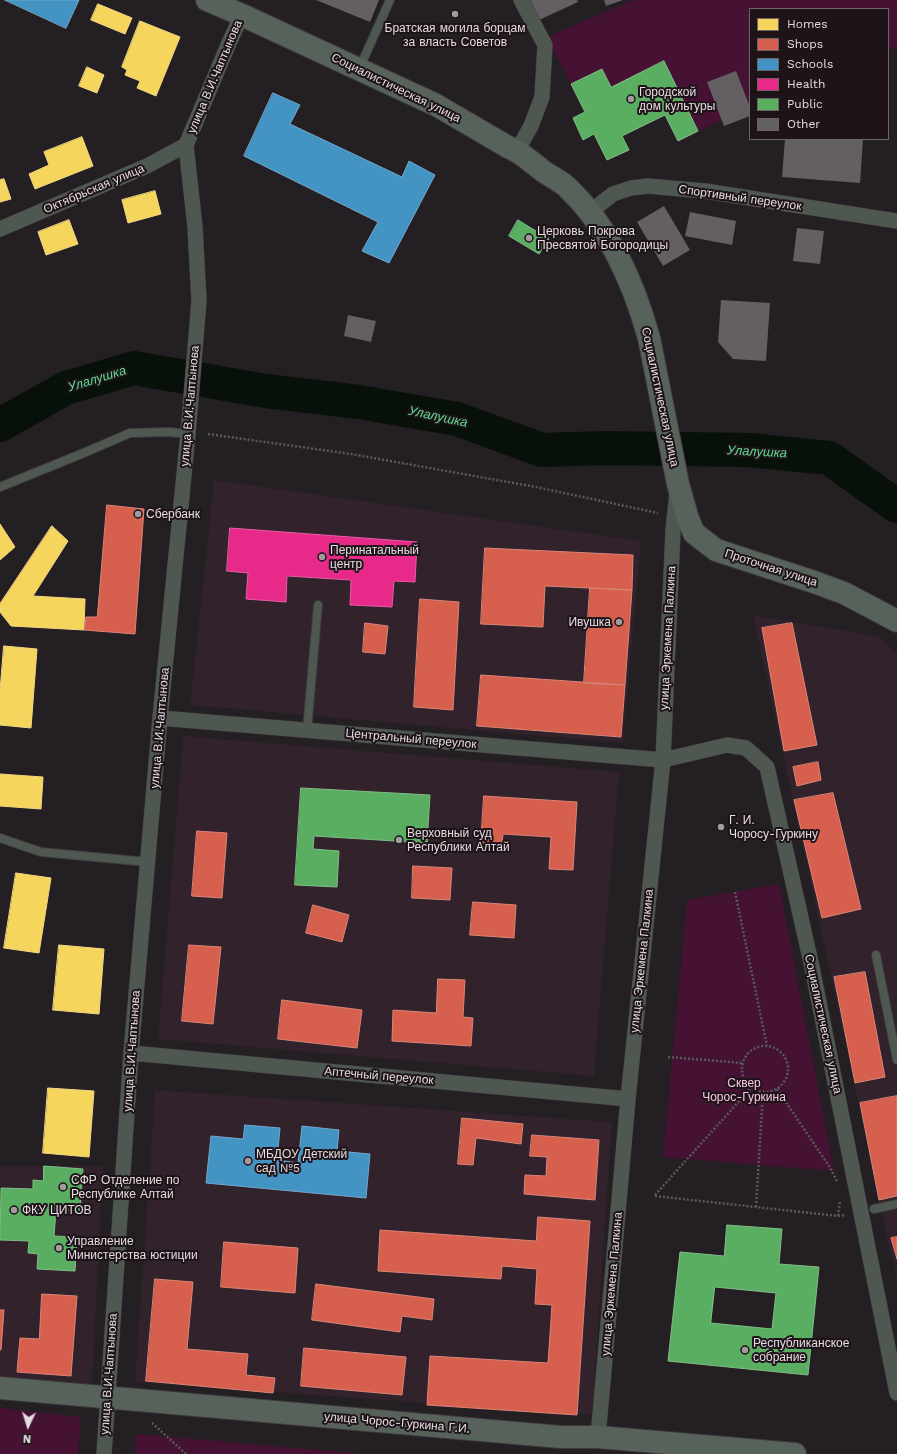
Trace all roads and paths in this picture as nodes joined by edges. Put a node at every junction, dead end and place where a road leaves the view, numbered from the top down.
1 (207, 0) edge
2 (390, 0) edge
3 (521, 0) edge
4 (242, 15) junction
5 (358, 69) junction
6 (186, 145) junction
7 (517, 151) junction
8 (590, 212) junction
9 (897, 221) edge
10 (0, 228) edge
11 (189, 428) junction
12 (208, 434) dead end
13 (678, 484) junction
14 (0, 487) edge
15 (660, 514) dead end
16 (318, 605) dead end
17 (897, 621) edge
18 (160, 718) junction
19 (307, 730) junction
20 (663, 760) junction
21 (0, 838) edge
22 (148, 862) junction
23 (735, 892) dead end
24 (876, 954) dead end
25 (767, 1046) junction
26 (131, 1053) junction
27 (668, 1057) dead end
28 (897, 1060) edge
29 (743, 1063) junction
30 (751, 1088) junction
31 (778, 1089) junction
32 (763, 1092) junction
33 (628, 1099) junction
34 (838, 1185) dead end
35 (841, 1197) dead end
36 (897, 1204) edge
37 (756, 1207) junction
38 (868, 1210) junction
39 (0, 1388) edge
40 (897, 1393) edge
41 (108, 1397) junction
42 (147, 1421) dead end
43 (598, 1438) junction
44 (104, 1454) edge
45 (186, 1454) edge
46 (789, 1454) edge

1 - 4 main road, Социалистическая улица
2 - 5 lane
3 - 7 street
4 - 5 main road, Социалистическая улица
4 - 6 street, улица В.И.Чаптынова
5 - 7 main road, Социалистическая улица
6 - 10 street, Октябрьская улица
6 - 11 street, улица В.И.Чаптынова
7 - 8 main road, Социалистическая улица
8 - 9 street, Спортивный переулок
8 - 13 main road, Социалистическая улица
11 - 14 lane
11 - 18 street, улица В.И.Чаптынова
12 - 15 path
13 - 17 main road, Проточная улица
13 - 20 street, улица Эркемена Палкина
16 - 19 lane
18 - 19 street, Центральный переулок
18 - 22 street, улица В.И.Чаптынова
19 - 20 street, Центральный переулок
20 - 33 street, улица Эркемена Палкина
20 - 38 street, Социалистическая улица
21 - 22 lane
22 - 26 street, улица В.И.Чаптынова
23 - 25 path
24 - 28 lane
25 - 29 path
25 - 31 path
26 - 33 street, Аптечный переулок
26 - 41 street, улица В.И.Чаптынова
27 - 29 path
29 - 30 path
30 - 32 path
30 - 37 path
31 - 32 path
31 - 34 path
32 - 37 path
33 - 43 street, улица Эркемена Палкина
35 - 37 path
36 - 38 lane
38 - 40 street, Социалистическая улица
39 - 41 main road, улица Чорос-Гуркина Г.И.
41 - 43 main road, улица Чорос-Гуркина Г.И.
41 - 44 street, улица В.И.Чаптынова
42 - 45 path
43 - 46 main road, улица Чорос-Гуркина Г.И.

